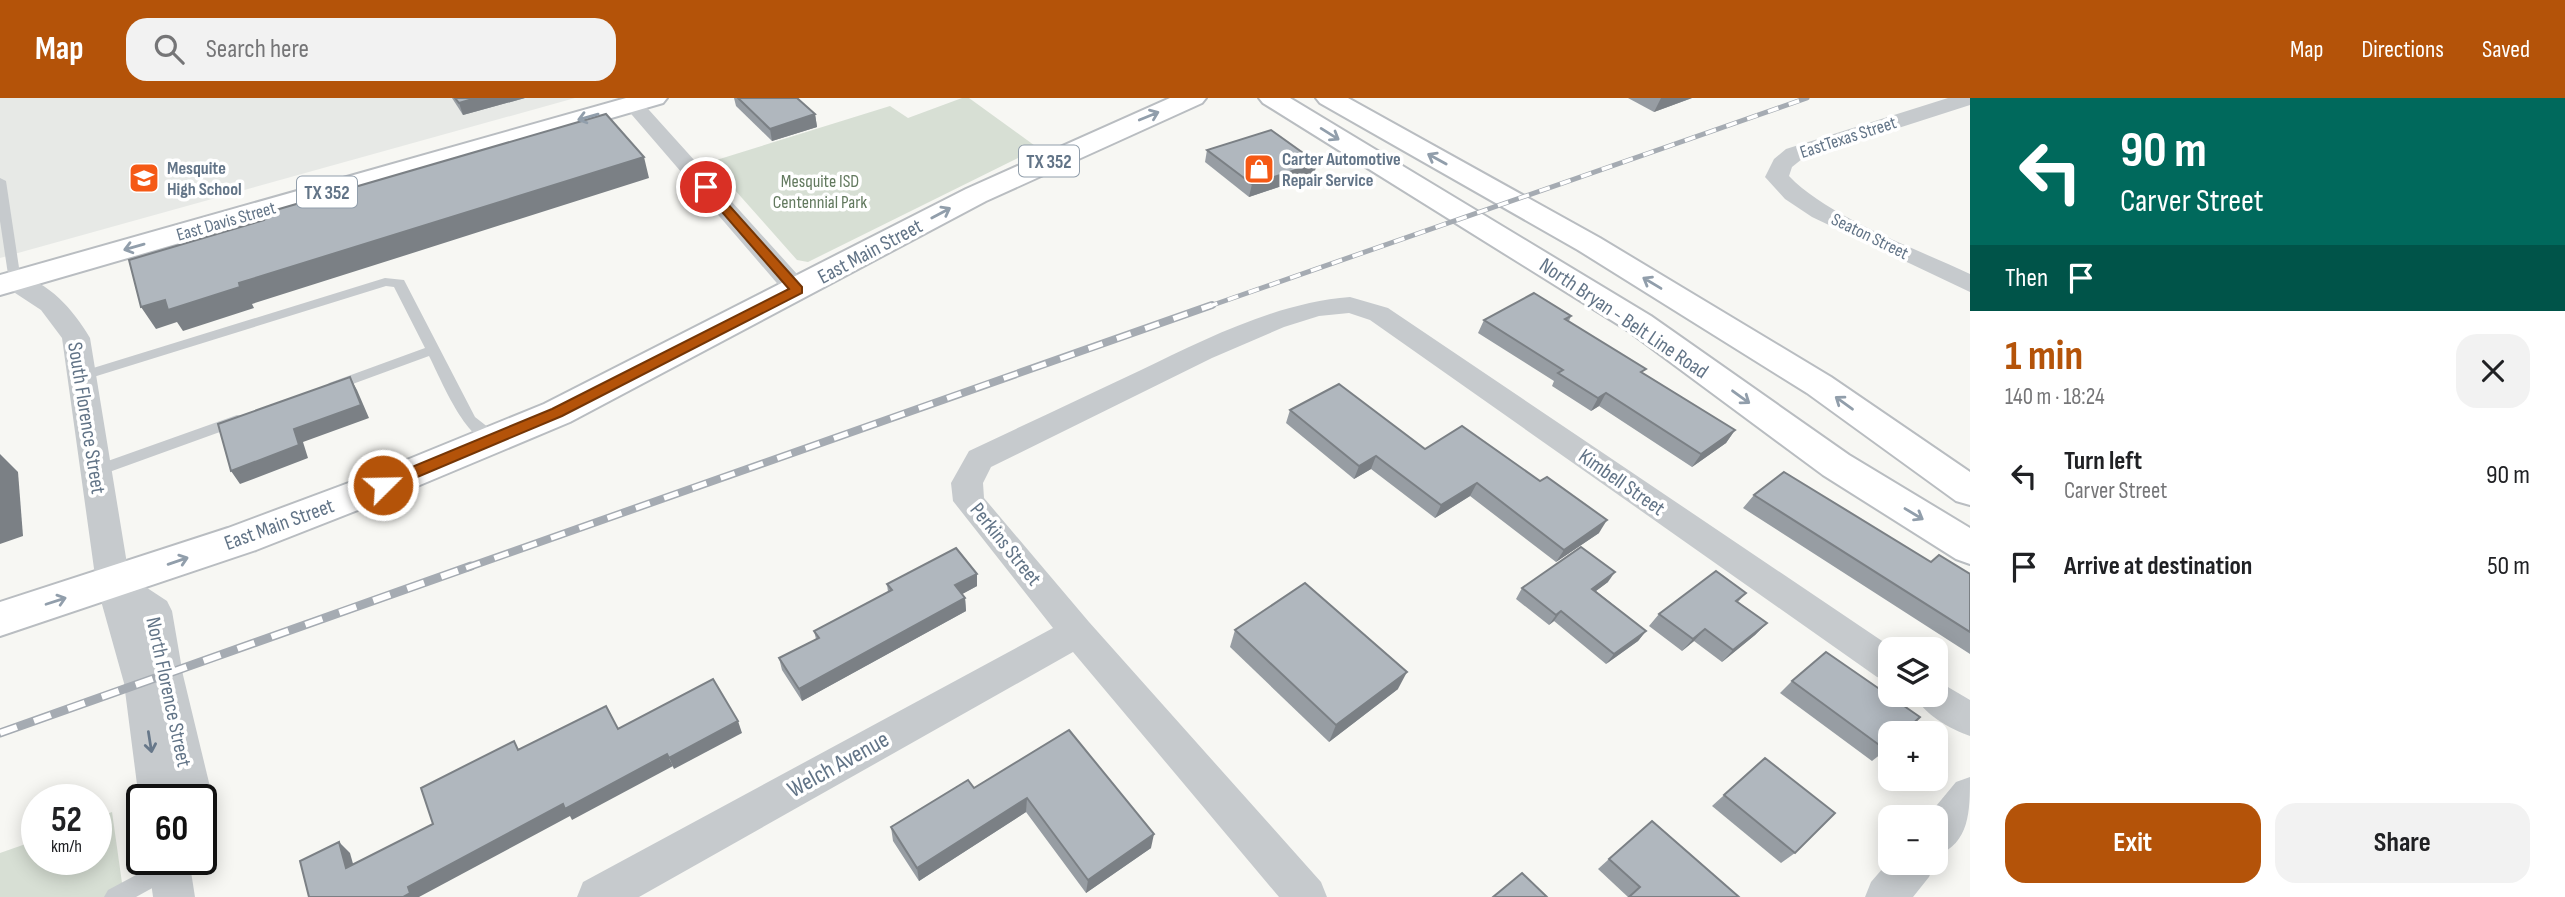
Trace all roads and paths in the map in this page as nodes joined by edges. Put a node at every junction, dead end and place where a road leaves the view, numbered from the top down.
1 (1193, 98) edge
2 (1272, 98) edge
3 (1329, 98) edge
4 (1970, 98) edge
5 (644, 101) edge
6 (1777, 177) joint
7 (0, 181) edge
8 (8, 283) edge
9 (1970, 284) edge
10 (797, 290) junction
11 (1350, 305) joint
12 (433, 350) junction
13 (82, 376) junction
14 (317, 392) edge
15 (252, 415) edge
16 (493, 439) junction
17 (96, 471) junction
18 (1970, 491) edge
19 (1970, 548) edge
20 (113, 583) junction
21 (0, 619) edge
22 (1077, 632) junction
23 (1878, 658) edge
24 (1948, 705) edge
25 (1970, 720) edge
26 (157, 784) edge
27 (188, 784) edge
28 (1970, 795) edge
29 (1948, 822) edge
30 (162, 875) edge
31 (1904, 875) edge
32 (115, 897) edge
33 (598, 897) edge
34 (1306, 897) edge
35 (1886, 897) edge

10 -> 1 main road, East Main Street / TX 352
2 -> 19 main road, North Bryan - Belt Line Road
18 -> 3 main road, North Bryan - Belt Line Road
4 - 6 street, EastTexas Street
5 -> 8 main road, East Davis Street / TX 352
5 - 10 street
6 - 9 street, Seaton Street
7 - 8 lane
8 - 13 street, South Florence Street
10 - 16 main road, East Main Street / TX 352
11 - 22 street, Perkins Street
11 - 23 street, Kimbell Street
12 - 13 lane
12 - 14 lane
12 - 16 lane
13 - 17 street, South Florence Street
15 - 17 lane
20 -> 16 main road, East Main Street / TX 352
17 - 20 street, South Florence Street
21 -> 20 main road, East Main Street / TX 352
20 -> 26 street, North Florence Street
20 - 27 street, North Florence Street
22 - 33 street, Welch Avenue
22 - 34 street, Perkins Street
24 - 25 street
28 - 29 street
30 - 32 lane
31 - 35 street

